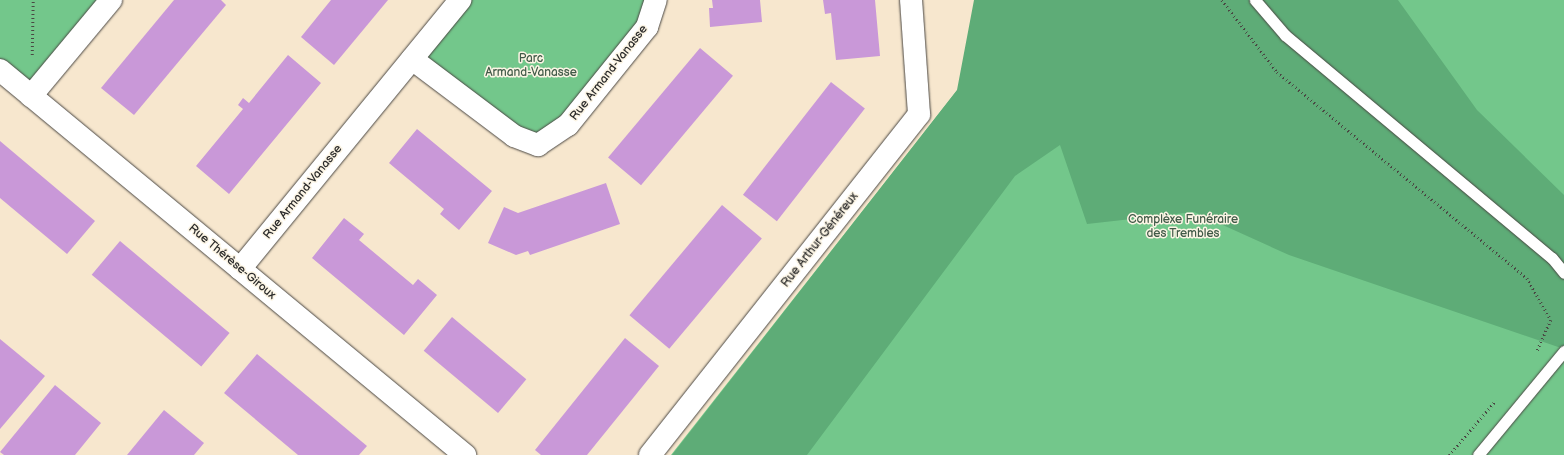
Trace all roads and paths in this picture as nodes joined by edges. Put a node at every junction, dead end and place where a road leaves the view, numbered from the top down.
1 (33, 0) edge
2 (111, 0) edge
3 (460, 0) edge
4 (656, 0) edge
5 (911, 0) edge
6 (1222, 0) edge
7 (1255, 0) edge
8 (412, 59) junction
9 (0, 70) edge
10 (32, 96) junction
11 (240, 269) junction
12 (1564, 273) edge
13 (1564, 352) edge
14 (1535, 355) dead end
15 (1500, 396) dead end
16 (465, 455) edge
17 (650, 455) edge
18 (1449, 455) edge
19 (1478, 455) edge

1 - 10 path
2 - 10 street
3 - 8 street, Rue Armand-Vanasse
4 - 8 street, Rue Armand-Vanasse
5 - 17 street, Rue Arthur-Généreux
6 - 14 path
7 - 12 lane
8 - 11 street, Rue Armand-Vanasse
9 - 10 street, Rue Thérèse-Giroux
10 - 11 street, Rue Thérèse-Giroux
11 - 16 street, Rue Thérèse-Giroux
13 - 19 lane
15 - 18 path

